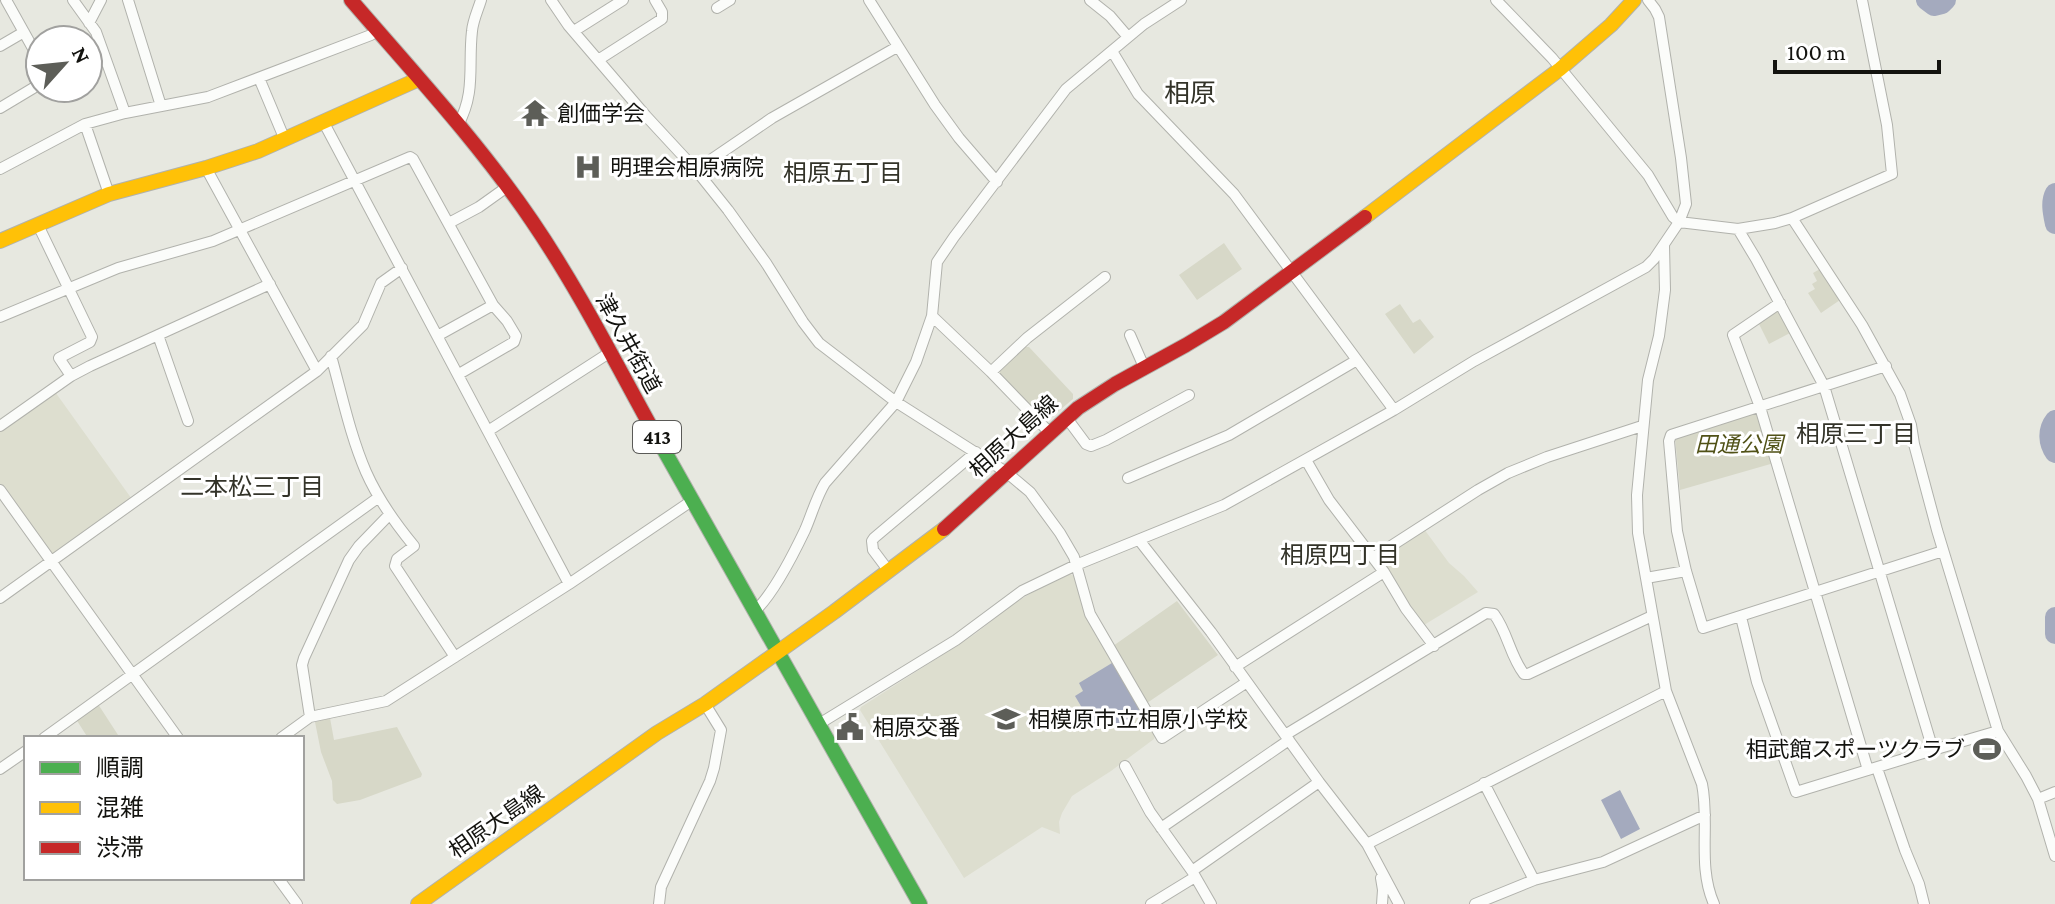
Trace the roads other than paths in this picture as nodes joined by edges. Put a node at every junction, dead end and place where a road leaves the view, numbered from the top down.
1 (6, 0) edge
2 (73, 0) edge
3 (101, 0) edge
4 (128, 0) edge
5 (351, 0) edge
6 (481, 0) edge
7 (551, 0) edge
8 (623, 0) edge
9 (655, 0) edge
10 (730, 0) edge
11 (869, 0) edge
12 (1090, 0) edge
13 (1181, 0) edge
14 (1496, 0) edge
15 (1634, 0) edge
16 (1648, 0) edge
17 (1862, 0) edge
18 (717, 8) dead end
19 (89, 23) junction
20 (377, 30) junction
21 (574, 31) junction
22 (24, 32) joint
23 (1128, 37) junction
24 (0, 46) edge
25 (897, 47) junction
26 (1112, 51) junction
27 (105, 60) joint
28 (598, 60) junction
29 (1560, 69) junction
30 (259, 78) junction
31 (419, 79) junction
32 (24, 94) edge
33 (161, 106) junction
34 (0, 108) edge
35 (125, 113) junction
36 (324, 123) junction
37 (85, 124) junction
38 (458, 125) junction
39 (285, 140) junction
40 (206, 168) junction
41 (0, 169) edge
42 (696, 170) junction
43 (354, 180) junction
44 (997, 182) junction
45 (507, 187) junction
46 (109, 194) junction
47 (1792, 218) junction
48 (1679, 222) junction
49 (449, 223) junction
50 (38, 225) junction
51 (241, 229) junction
52 (1738, 229) junction
53 (0, 241) edge
54 (1664, 245) junction
55 (402, 268) junction
56 (1291, 273) junction
57 (1105, 277) dead end
58 (270, 284) junction
59 (68, 288) junction
60 (1780, 303) junction
61 (493, 305) junction
62 (932, 316) junction
63 (0, 317) edge
64 (158, 335) junction
65 (439, 335) junction
66 (1130, 335) dead end
67 (609, 353) junction
68 (331, 356) junction
69 (1357, 360) junction
70 (1886, 366) junction
71 (1144, 367) junction
72 (317, 371) junction
73 (991, 372) junction
74 (459, 374) junction
75 (71, 376) junction
76 (1824, 386) junction
77 (1189, 395) dead end
78 (896, 402) junction
79 (1760, 407) junction
80 (1394, 410) junction
81 (1066, 417) junction
82 (188, 421) dead end
83 (0, 426) edge
84 (1642, 426) junction
85 (488, 431) junction
86 (1049, 432) junction
87 (976, 452) junction
88 (1306, 460) junction
89 (1006, 472) junction
90 (1128, 478) dead end
91 (0, 490) edge
92 (379, 497) junction
93 (693, 500) junction
94 (389, 515) junction
95 (1139, 540) junction
96 (1943, 551) junction
97 (1374, 557) junction
98 (52, 561) junction
99 (1076, 565) junction
100 (888, 570) junction
101 (1686, 571) junction
102 (1384, 572) junction
103 (1880, 572) junction
104 (1646, 578) junction
105 (569, 584) junction
106 (1815, 593) junction
107 (0, 598) edge
108 (755, 611) junction
109 (1652, 616) junction
110 (1741, 617) junction
111 (1434, 646) junction
112 (779, 652) junction
113 (455, 657) junction
114 (1235, 667) junction
115 (132, 674) junction
116 (1247, 682) junction
117 (1666, 691) junction
118 (705, 704) junction
119 (310, 717) junction
120 (819, 724) junction
121 (1998, 731) junction
122 (47, 736) edge
123 (177, 736) edge
124 (284, 736) edge
125 (1287, 737) junction
126 (1933, 750) junction
127 (24, 752) edge
128 (1125, 766) dead end
129 (0, 769) edge
130 (1873, 769) junction
131 (1319, 782) junction
132 (1484, 783) junction
133 (2055, 792) edge
134 (2038, 799) junction
135 (1705, 815) junction
136 (1161, 828) junction
137 (1367, 844) junction
138 (2055, 856) edge
139 (1377, 864) junction
140 (1194, 874) junction
141 (279, 880) edge
142 (1534, 880) junction
143 (291, 902) edge
144 (418, 904) edge
145 (659, 904) edge
146 (920, 904) edge
147 (1151, 904) edge
148 (1211, 904) edge
149 (1382, 904) edge
150 (1399, 904) edge
151 (1475, 904) edge
152 (1714, 904) edge
153 (1924, 904) edge

1 - 22 street
2 - 19 street
3 - 19 street
4 - 33 street
5 - 20 main road, 津久井街道 / 413
6 - 38 street
7 - 21 street
8 - 21 street
9 - 28 street
10 - 18 street
11 - 25 street
12 - 23 street
13 - 23 street
14 - 29 street
15 - 29 main road, 相原大島線
16 - 48 street
17 - 47 street
19 - 27 street
20 - 30 street
20 - 31 main road, 津久井街道 / 413
21 - 28 street
22 - 24 street
23 - 26 street
25 - 42 street
25 - 44 street
26 - 44 street
26 - 56 street
27 - 35 street
28 - 42 street
29 - 48 street
29 - 56 main road, 相原大島線
30 - 33 street
30 - 39 street
31 - 36 main road
31 - 38 main road, 津久井街道 / 413
32 - 34 street
33 - 35 street
35 - 37 street
36 - 39 main road
36 - 43 street
37 - 41 street
37 - 46 street
38 - 45 main road, 津久井街道 / 413
39 - 40 main road
40 - 46 main road
40 - 51 street
42 - 78 street
43 - 49 street
43 - 51 street
43 - 55 street
44 - 62 street
45 - 49 street
45 - 67 main road, 津久井街道 / 413
46 - 50 main road
47 - 52 street
47 - 70 street
48 - 52 street
48 - 54 street
49 - 61 street
50 - 53 main road
50 - 59 street
51 - 58 street
51 - 59 street
52 - 60 street
54 - 80 street
54 - 84 street
55 - 65 street
55 - 68 street
56 - 69 street
56 - 71 main road, 相原大島線
57 - 73 street
58 - 64 street
58 - 72 street
59 - 63 street
59 - 75 street
60 - 76 street
60 - 79 street
61 - 65 street
61 - 74 street
62 - 73 street
62 - 78 street
64 - 75 street
64 - 82 street
65 - 74 street
66 - 71 street
67 - 85 street
67 - 93 main road, 津久井街道 / 413
68 - 72 street
68 - 92 street
69 - 80 street
69 - 90 street
70 - 76 street
70 - 96 street
71 - 81 main road, 相原大島線
72 - 98 street
73 - 86 street
74 - 85 street
75 - 83 street
76 - 79 street
76 - 103 street
77 - 81 street
78 - 87 street
78 - 108 street
79 - 101 street
79 - 106 street
80 - 88 street
81 - 86 main road, 相原大島線
84 - 97 street
84 - 104 street
85 - 105 street
86 - 89 main road, 相原大島線
87 - 89 street
87 - 100 street
88 - 95 street
88 - 97 street
89 - 99 street
89 - 100 main road, 相原大島線
91 - 98 street
92 - 94 street
92 - 115 street
93 - 105 street
93 - 108 main road, 津久井街道 / 413
94 - 113 street
94 - 119 street
95 - 99 street
95 - 114 street
96 - 103 street
96 - 121 street
97 - 102 street
98 - 107 street
98 - 115 street
99 - 116 street
99 - 120 street
100 - 112 main road, 相原大島線
101 - 104 street
101 - 110 street
102 - 111 street
102 - 114 street
103 - 106 street
103 - 126 street
104 - 109 street
105 - 113 street
106 - 110 street
106 - 130 street
108 - 112 main road, 津久井街道 / 413
109 - 111 street
109 - 117 street
110 - 130 street
111 - 125 street
112 - 118 main road, 相原大島線
112 - 120 main road, 津久井街道 / 413
113 - 119 street
114 - 116 street
115 - 122 street
115 - 123 street
116 - 125 street
117 - 132 street
117 - 135 street
118 - 144 main road, 相原大島線
118 - 145 street
119 - 124 street
120 - 146 main road, 津久井街道 / 413
121 - 126 street
121 - 134 street
125 - 131 street
125 - 136 street
126 - 130 street
127 - 129 street
128 - 136 street
130 - 153 street
131 - 137 street
131 - 140 street
132 - 137 street
132 - 142 street
133 - 134 street
134 - 138 street
135 - 142 street
135 - 152 street
136 - 140 street
137 - 139 street
139 - 149 street
139 - 150 street
140 - 147 street
140 - 148 street
141 - 143 street
142 - 151 street

